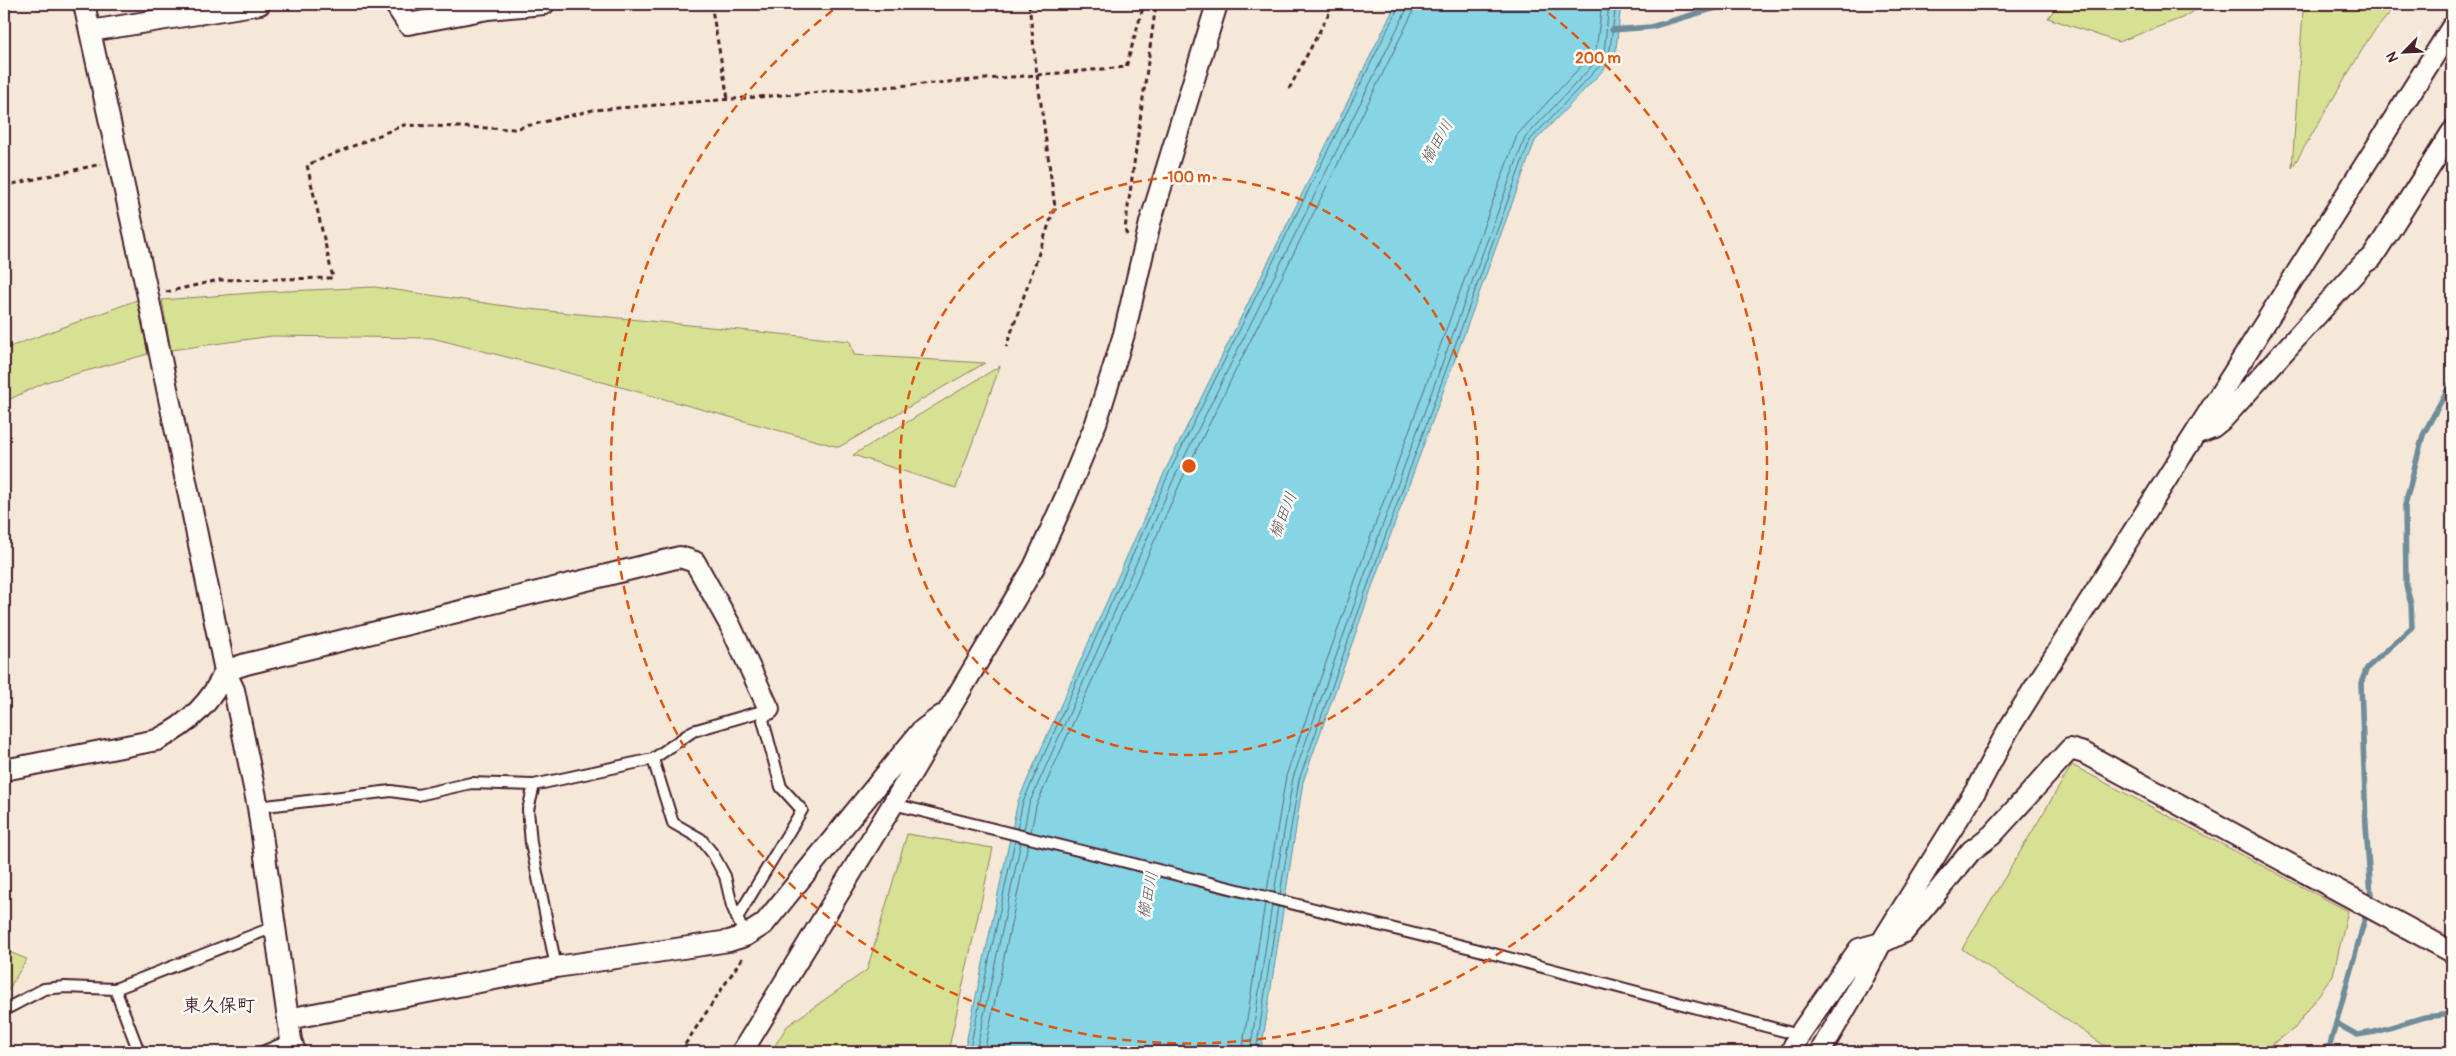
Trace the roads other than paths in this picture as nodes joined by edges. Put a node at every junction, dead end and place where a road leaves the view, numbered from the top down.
1 (84, 4) edge
2 (260, 4) edge
3 (395, 4) edge
4 (544, 4) edge
5 (1217, 4) edge
6 (2452, 27) edge
7 (90, 30) junction
8 (2452, 132) edge
9 (2195, 434) junction
10 (225, 671) junction
11 (769, 709) junction
12 (948, 712) junction
13 (653, 759) junction
14 (4, 770) edge
15 (534, 785) junction
16 (893, 804) junction
17 (258, 807) junction
18 (274, 927) junction
19 (741, 927) junction
20 (1882, 942) junction
21 (2452, 952) edge
22 (556, 967) junction
23 (115, 989) junction
24 (4, 1010) edge
25 (288, 1019) junction
26 (1795, 1044) edge
27 (293, 1046) edge
28 (139, 1052) edge
29 (262, 1052) edge
30 (742, 1052) edge
31 (1820, 1052) edge

1 - 7 street
2 - 7 street
3 - 4 street
5 - 12 street
6 - 9 street
7 - 10 street
8 - 9 street
9 - 20 street
10 - 11 street
10 - 14 street
10 - 17 street
11 - 13 lane
11 - 19 lane
12 - 16 street
12 - 19 street
13 - 15 lane
13 - 19 lane
15 - 17 lane
15 - 22 lane
16 - 26 lane
16 - 30 street
17 - 18 street
18 - 23 lane
18 - 25 street
19 - 22 street
20 - 21 street
20 - 26 street
20 - 31 street
22 - 25 street
23 - 24 lane
23 - 28 lane
25 - 27 street
27 - 29 lane

